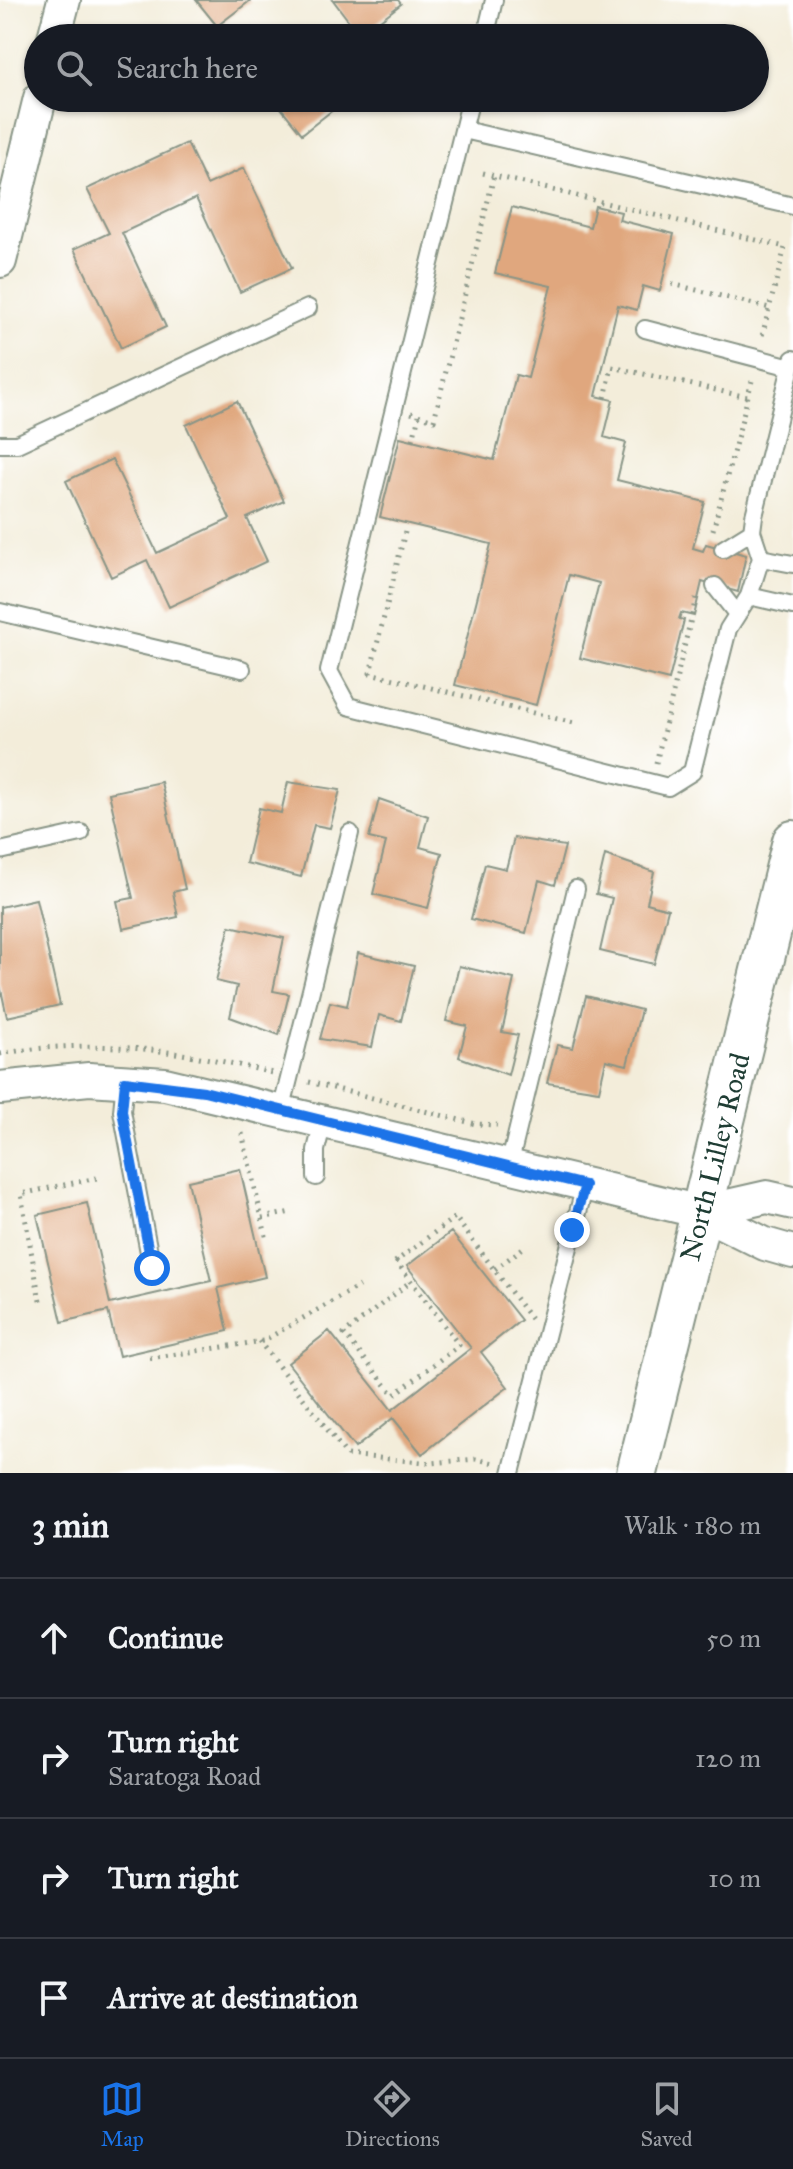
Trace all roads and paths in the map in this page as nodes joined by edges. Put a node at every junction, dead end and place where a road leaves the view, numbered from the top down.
1 (64, 0) edge
2 (494, 0) edge
3 (58, 24) edge
4 (488, 24) edge
5 (37, 112) edge
6 (468, 112) edge
7 (464, 130) junction
8 (483, 173) dead end
9 (494, 176) junction
10 (793, 206) edge
11 (0, 261) edge
12 (672, 284) dead end
13 (308, 308) dead end
14 (770, 308) junction
15 (645, 329) dead end
16 (759, 346) dead end
17 (792, 363) edge
18 (754, 374) dead end
19 (747, 397) junction
20 (605, 398) dead end
21 (406, 412) dead end
22 (419, 415) junction
23 (413, 440) dead end
24 (0, 444) edge
25 (752, 531) junction
26 (405, 532) dead end
27 (712, 532) dead end
28 (723, 549) dead end
29 (761, 558) junction
30 (793, 564) edge
31 (715, 586) dead end
32 (749, 596) junction
33 (793, 606) edge
34 (0, 612) edge
35 (737, 614) junction
36 (691, 615) dead end
37 (242, 669) dead end
38 (574, 723) dead end
39 (655, 771) dead end
40 (81, 833) dead end
41 (350, 833) dead end
42 (793, 841) edge
43 (0, 851) edge
44 (576, 889) dead end
45 (125, 1081) junction
46 (0, 1088) edge
47 (281, 1111) junction
48 (323, 1122) junction
49 (242, 1133) dead end
50 (509, 1166) junction
51 (316, 1177) dead end
52 (97, 1178) dead end
53 (585, 1185) junction
54 (793, 1203) edge
55 (291, 1212) dead end
56 (701, 1212) junction
57 (262, 1218) junction
58 (267, 1240) dead end
59 (523, 1248) dead end
60 (793, 1252) edge
61 (152, 1268) dead end
62 (495, 1269) junction
63 (411, 1281) junction
64 (359, 1286) dead end
65 (40, 1301) dead end
66 (532, 1321) dead end
67 (259, 1341) junction
68 (150, 1358) dead end
69 (506, 1469) edge
70 (637, 1473) edge

1 - 3 street
2 - 4 lane
5 - 11 street
6 - 7 lane
7 - 10 lane
7 - 35 lane
8 - 9 path
9 - 14 path
9 - 22 path
12 - 14 path
13 - 24 lane
14 - 16 path
15 - 17 lane
17 - 25 lane
18 - 19 path
19 - 20 path
19 - 27 path
21 - 22 path
22 - 23 path
25 - 28 lane
25 - 29 lane
26 - 38 path
29 - 30 lane
29 - 32 lane
31 - 35 lane
32 - 33 lane
32 - 35 lane
34 - 37 lane
36 - 39 path
40 - 43 lane
41 - 47 lane
42 - 56 street, North Lilley Road
44 - 50 lane
45 - 46 street
45 - 47 street
45 - 61 lane
47 - 48 street
48 - 50 street
48 - 51 lane
49 - 57 path
50 - 53 street
52 - 65 path
53 - 56 street
53 - 69 lane
54 - 56 street
55 - 57 path
56 - 60 street
56 - 70 street, North Lilley Road
57 - 58 path
59 - 62 path
62 - 63 path
62 - 66 path
63 - 63 path
64 - 67 path
67 - 68 path
67 - 69 path

